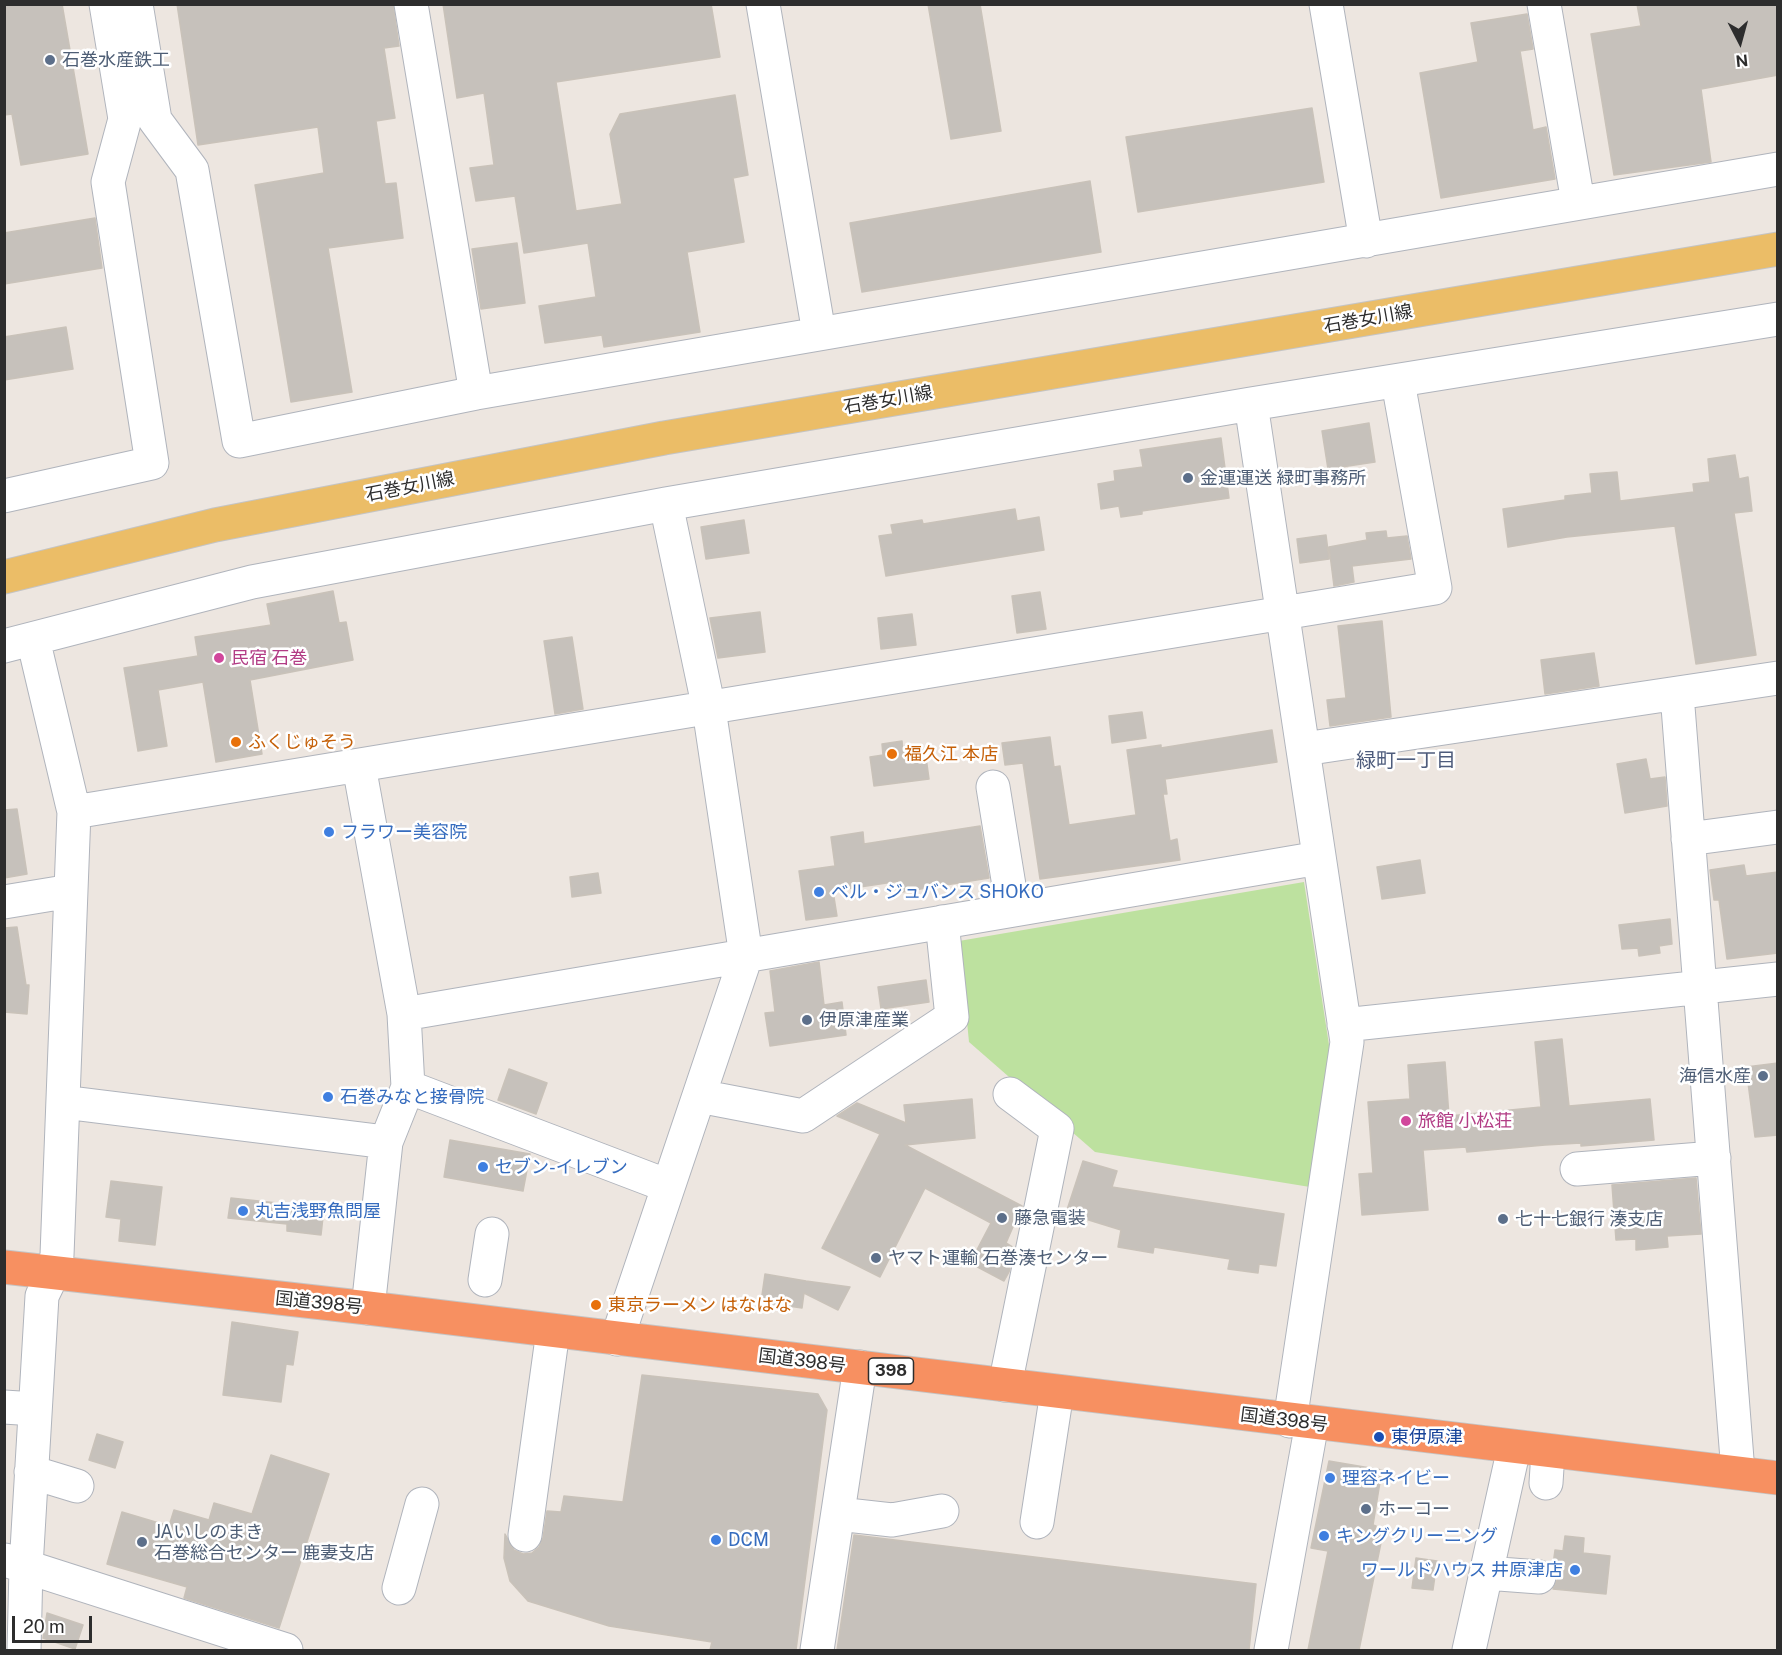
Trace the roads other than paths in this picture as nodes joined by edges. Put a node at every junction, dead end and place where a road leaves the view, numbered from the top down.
1 (106, 4) edge
2 (135, 4) edge
3 (411, 4) edge
4 (764, 4) edge
5 (1326, 4) edge
6 (1544, 4) edge
7 (1778, 169) edge
8 (1578, 202) junction
9 (1366, 241) junction
10 (1778, 249) edge
11 (1778, 319) edge
12 (819, 333) junction
13 (1398, 382) junction
14 (476, 393) junction
15 (1251, 404) junction
16 (4, 496) edge
17 (666, 504) junction
18 (4, 577) edge
19 (1284, 612) junction
20 (19, 642) edge
21 (1778, 678) edge
22 (1677, 694) junction
23 (710, 709) junction
24 (1304, 749) junction
25 (359, 766) junction
26 (993, 787) dead end
27 (74, 812) junction
28 (1778, 827) edge
29 (1688, 839) junction
30 (1318, 858) junction
31 (71, 891) junction
32 (4, 902) edge
33 (1013, 910) junction
34 (942, 922) junction
35 (746, 956) junction
36 (1778, 979) edge
37 (1702, 988) junction
38 (404, 1014) junction
39 (1344, 1025) junction
40 (408, 1087) junction
41 (1010, 1094) dead end
42 (699, 1096) junction
43 (63, 1102) junction
44 (386, 1142) junction
45 (1714, 1158) junction
46 (1577, 1169) dead end
47 (668, 1186) junction
48 (492, 1234) dead end
49 (4, 1267) edge
50 (53, 1273) junction
51 (485, 1280) dead end
52 (368, 1308) junction
53 (553, 1331) junction
54 (617, 1338) junction
55 (860, 1368) junction
56 (1005, 1385) junction
57 (1057, 1392) junction
58 (20, 1408) edge
59 (1301, 1422) junction
60 (1514, 1448) junction
61 (31, 1472) junction
62 (1738, 1472) junction
63 (1778, 1478) edge
64 (77, 1486) dead end
65 (422, 1504) dead end
66 (942, 1511) dead end
67 (838, 1514) junction
68 (1037, 1522) dead end
69 (525, 1535) dead end
70 (15, 1564) edge
71 (1486, 1573) junction
72 (1539, 1577) dead end
73 (399, 1588) dead end
74 (24, 1650) edge
75 (286, 1650) edge
76 (817, 1650) edge
77 (1271, 1650) edge
78 (1469, 1650) edge

1 - 16 street
2 - 14 street
3 - 14 street
4 - 12 street
5 - 9 street
6 - 8 street
7 - 8 street
8 - 9 street
9 - 12 street
10 - 18 main road, 石巻女川線
11 - 13 street
12 - 14 street
13 - 15 street
13 - 19 street
15 - 17 street
15 - 19 street
17 - 20 street
17 - 23 street
19 - 23 street
19 - 24 street
20 - 27 street
21 - 22 street
22 - 24 street
22 - 29 street
23 - 25 street
23 - 35 street
24 - 30 street
25 - 27 street
25 - 38 street
26 - 33 street
27 - 31 street
28 - 29 street
29 - 37 street
30 - 33 street
30 - 39 street
31 - 32 street
31 - 43 street
33 - 34 street
34 - 35 street
34 - 42 street
35 - 38 street
35 - 42 street
36 - 37 street
37 - 39 street
37 - 45 street
38 - 40 street
39 - 59 street
40 - 44 street
40 - 47 street
41 - 56 street
42 - 47 street
43 - 44 street
43 - 50 street
44 - 52 street
45 - 46 street
45 - 62 street
47 - 54 street
48 - 51 street
49 - 50 highway, 国道398号 / 398
50 - 52 highway, 国道398号 / 398
50 - 58 street
52 - 53 highway, 国道398号 / 398
53 - 54 highway, 国道398号 / 398
53 - 69 street
54 - 55 highway, 国道398号 / 398
55 - 56 highway, 国道398号 / 398
55 - 67 street
56 - 57 highway, 国道398号 / 398
57 - 59 highway, 国道398号 / 398
57 - 68 street
58 - 61 street
59 - 60 highway, 国道398号 / 398
59 - 77 street
60 - 62 highway, 国道398号 / 398
60 - 71 street
61 - 64 street
61 - 70 street
62 - 63 highway, 国道398号 / 398
65 - 73 street
66 - 67 street
67 - 76 street
70 - 74 street
70 - 75 street
71 - 72 street
71 - 78 street

